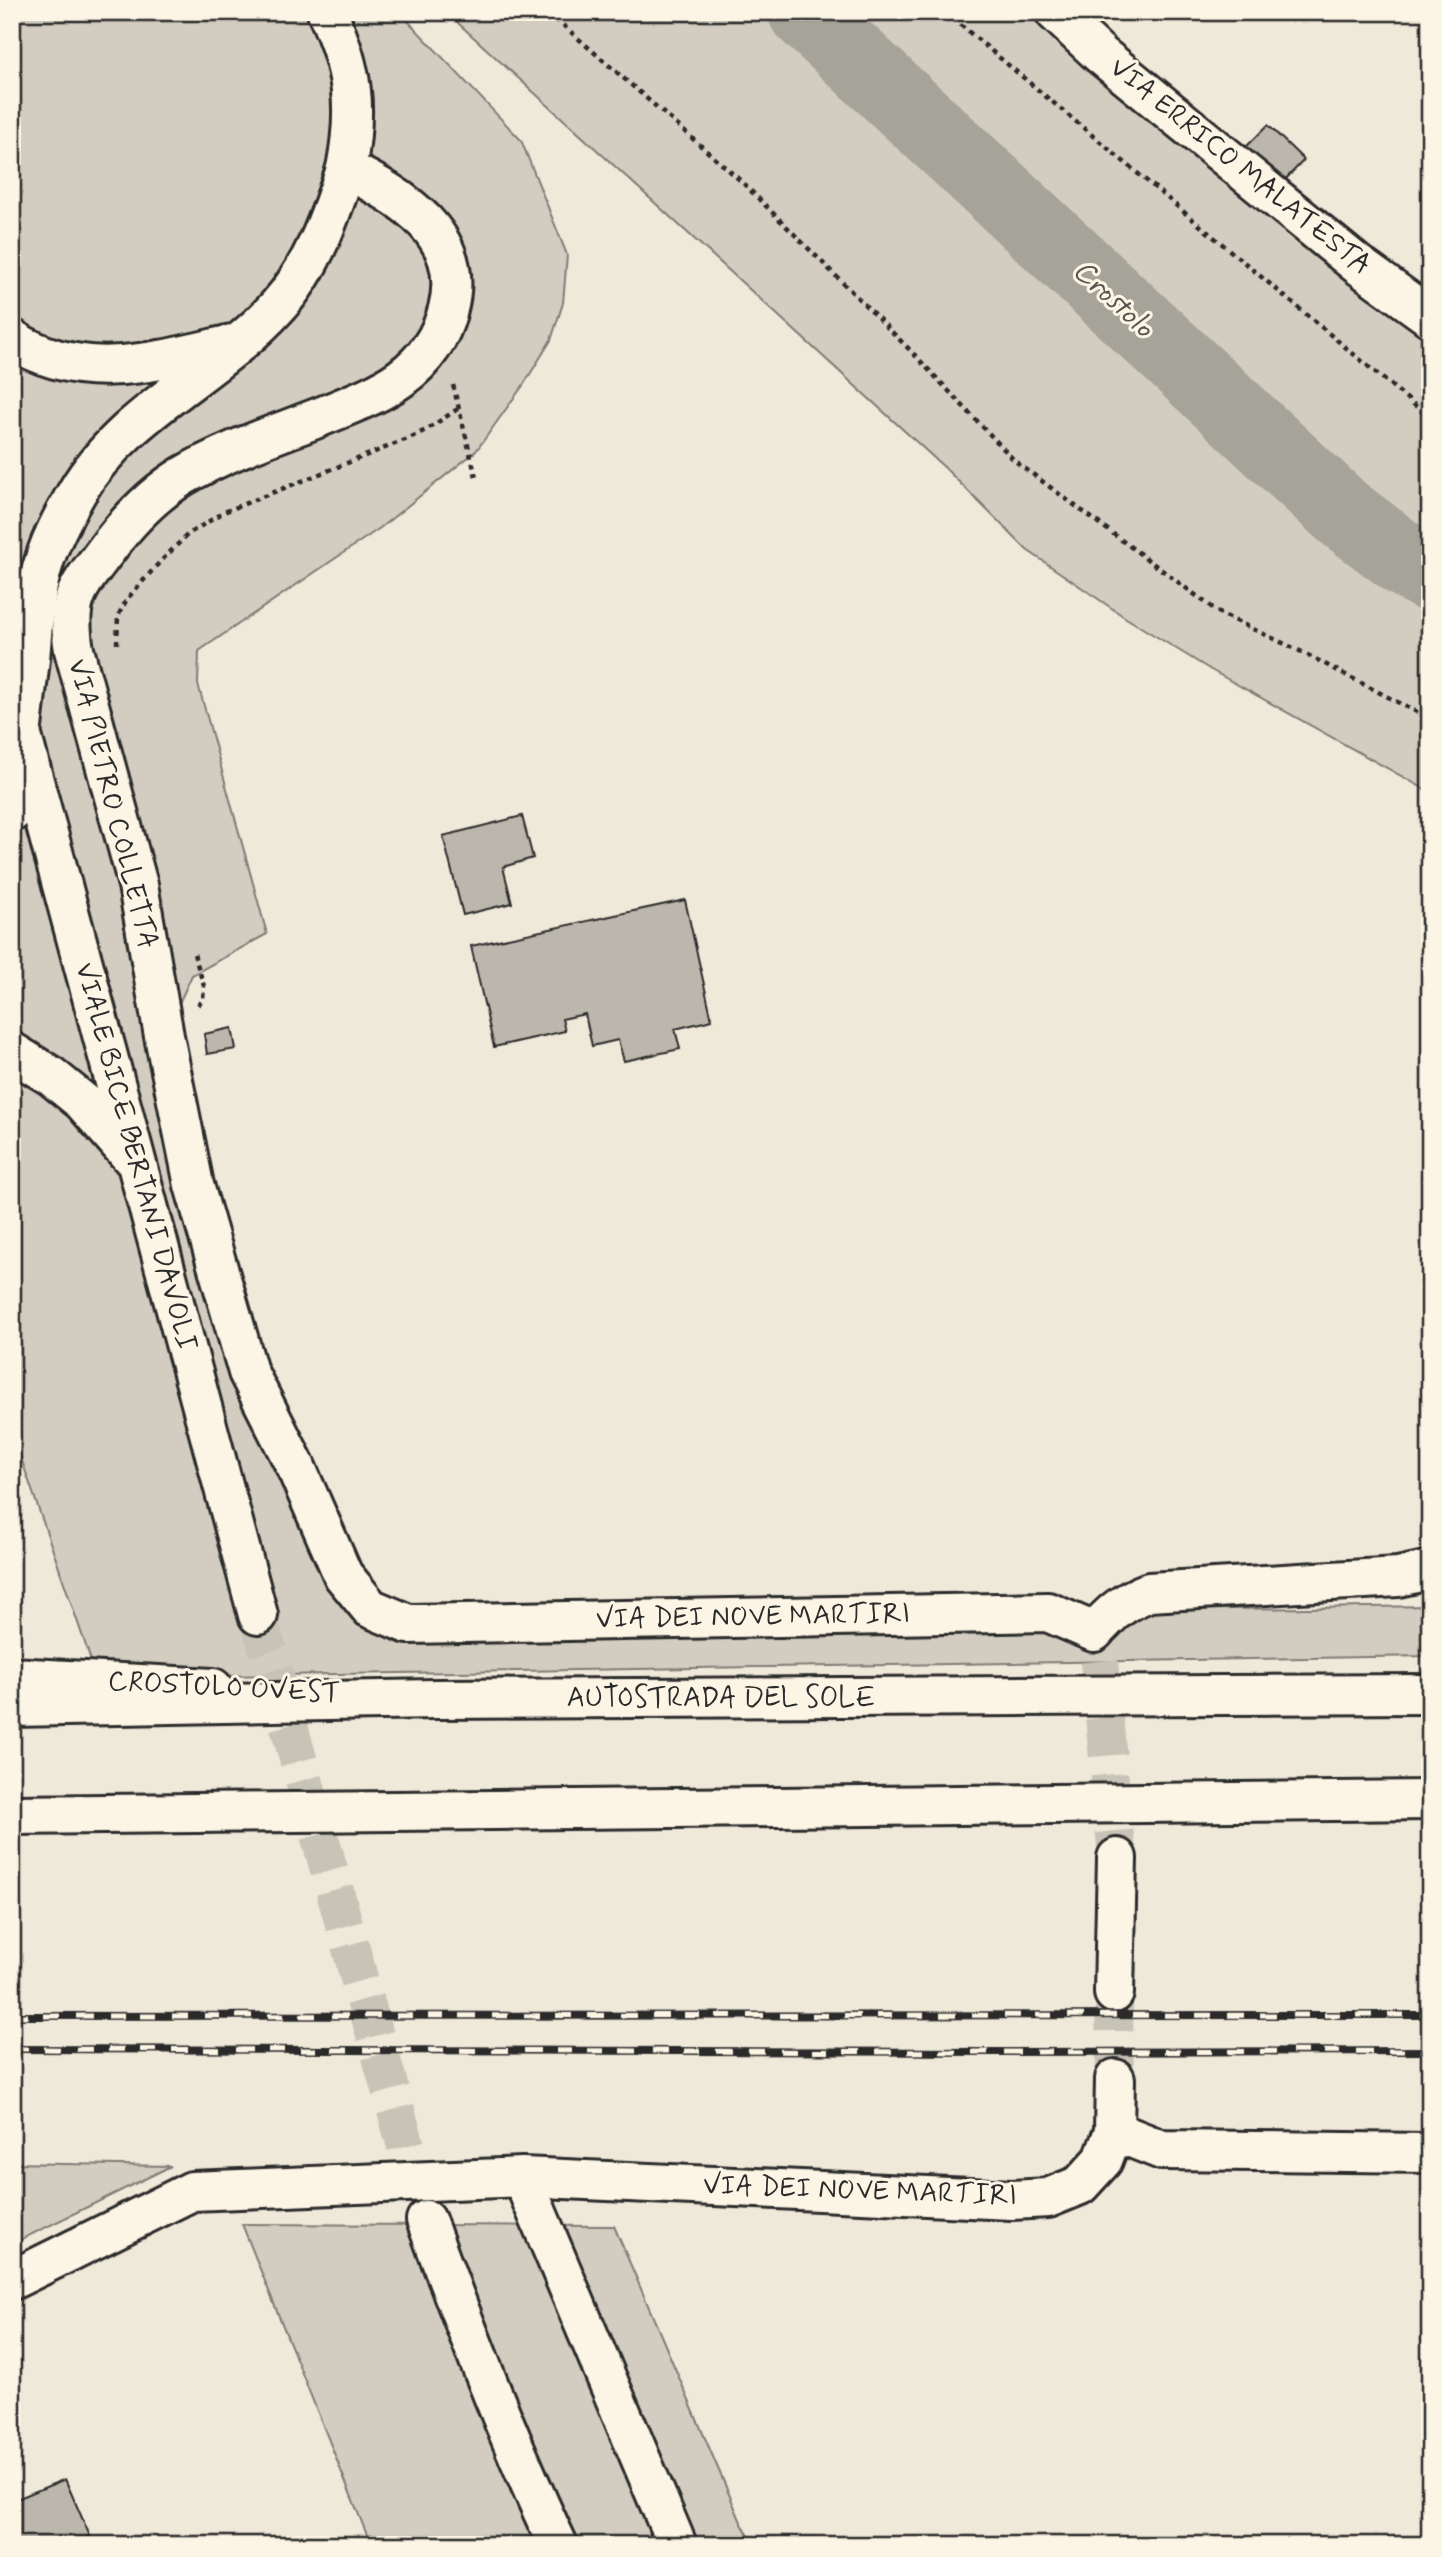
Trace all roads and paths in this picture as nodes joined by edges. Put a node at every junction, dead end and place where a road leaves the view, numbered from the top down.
1 (327, 12) edge
2 (548, 12) edge
3 (945, 12) edge
4 (1055, 12) edge
5 (346, 169) junction
6 (1430, 317) edge
7 (12, 339) edge
8 (241, 342) junction
9 (1430, 418) edge
10 (476, 477) dead end
11 (118, 653) dead end
12 (12, 699) edge
13 (1430, 719) edge
14 (22, 735) junction
15 (12, 812) edge
16 (193, 951) dead end
17 (164, 1036) junction
18 (12, 1052) edge
19 (138, 1165) junction
20 (1430, 1570) edge
21 (258, 1615) tunnel mouth
22 (408, 1624) joint
23 (12, 1677) edge
24 (1430, 1693) edge
25 (436, 1699) junction
26 (12, 1707) edge
27 (1430, 1800) edge
28 (12, 1815) edge
29 (1117, 1858) tunnel mouth
30 (1114, 1993) tunnel mouth
31 (1115, 2079) tunnel mouth
32 (1114, 2131) junction
33 (1430, 2153) edge
34 (522, 2176) junction
35 (426, 2220) tunnel mouth
36 (12, 2280) edge
37 (558, 2545) edge
38 (677, 2545) edge

1 - 5 main road
2 - 13 path
3 - 9 path
4 - 6 main road, VIA ERRICO MALATESTA
5 - 8 main road
5 - 17 main road, VIA PIETRO COLLETTA
7 - 8 main road
8 - 14 main road
10 - 11 path
12 - 14 main road, VIALE BICE BERTANI DAVOLI
14 - 15 main road
14 - 19 main road, VIALE BICE BERTANI DAVOLI
16 - 17 path
17 - 22 main road, VIA PIETRO COLLETTA
18 - 19 main road
19 - 21 main road, VIALE BICE BERTANI DAVOLI
20 - 22 main road, VIA DEI NOVE MARTIRI
23 - 25 main road, CROSTOLO OVEST
24 - 25 main road, AUTOSTRADA DEL SOLE
25 - 26 main road, AUTOSTRADA DEL SOLE
27 - 28 main road
29 - 30 main road
31 - 32 main road, VIA DEI NOVE MARTIRI
32 - 33 main road
32 - 34 main road, VIA DEI NOVE MARTIRI
34 - 36 main road, VIA DEI NOVE MARTIRI
34 - 38 main road
35 - 37 main road

